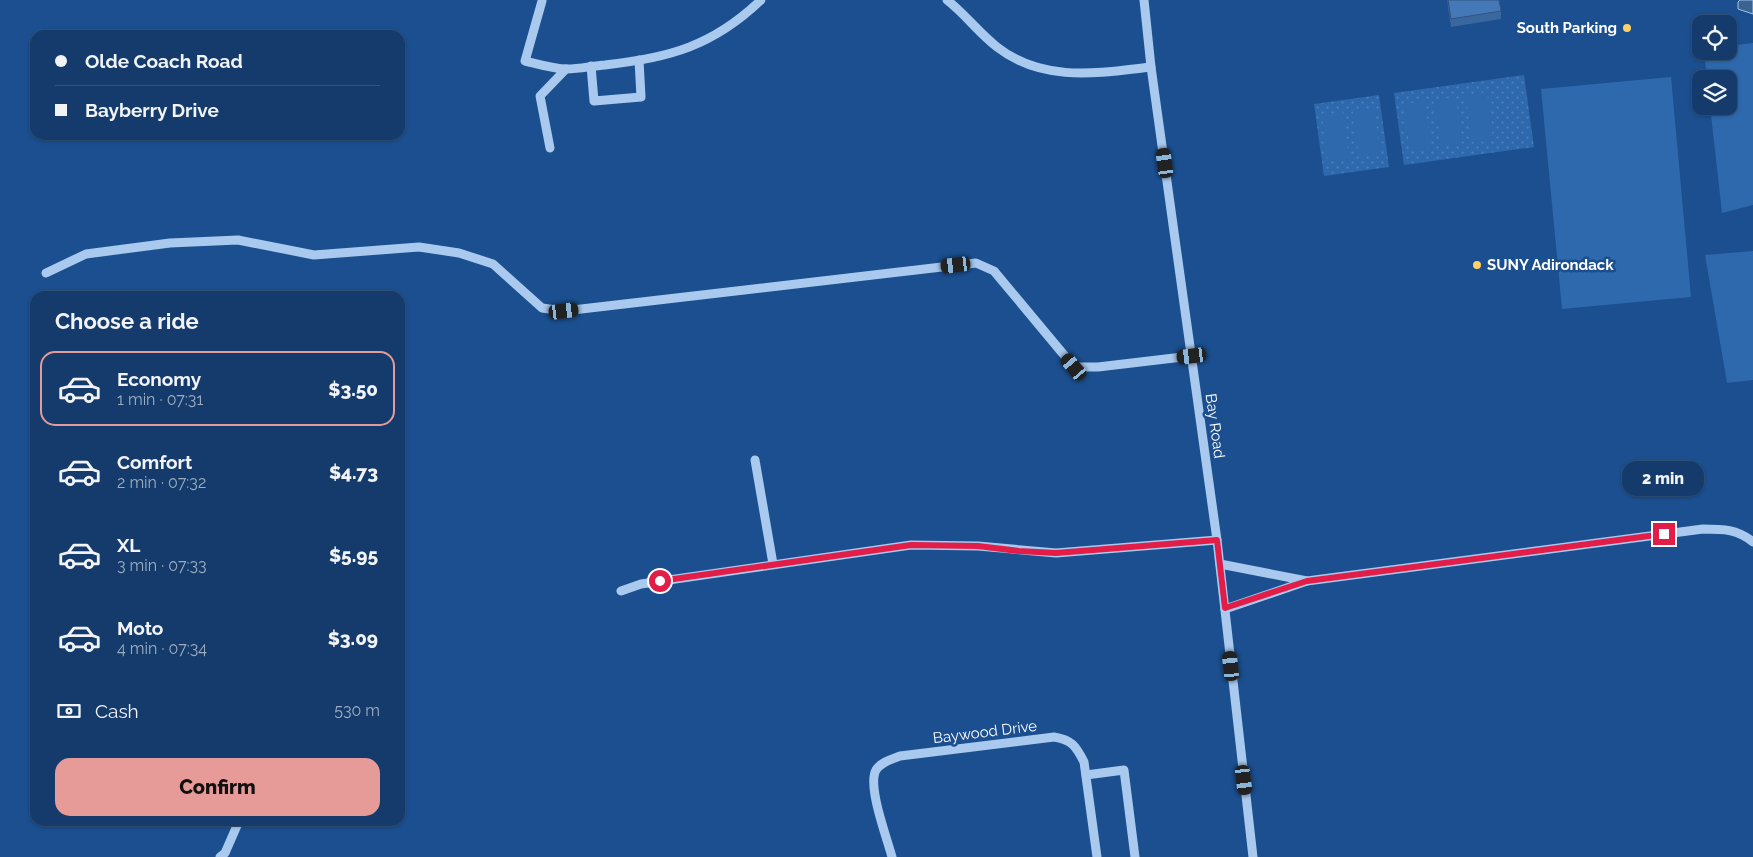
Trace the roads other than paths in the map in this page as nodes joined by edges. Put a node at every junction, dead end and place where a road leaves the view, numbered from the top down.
1 (761, 0) edge
2 (947, 0) edge
3 (1144, 0) edge
4 (542, 1) dead end
5 (639, 60) junction
6 (591, 66) junction
7 (1151, 67) junction
8 (566, 69) junction
9 (550, 148) dead end
10 (46, 273) dead end
11 (1192, 356) junction
12 (755, 460) dead end
13 (1217, 540) junction
14 (1753, 542) edge
15 (773, 564) junction
16 (1220, 564) junction
17 (1307, 581) junction
18 (621, 592) dead end
19 (1225, 608) junction
20 (1086, 775) junction
21 (236, 826) edge
22 (220, 857) edge
23 (892, 857) edge
24 (1096, 857) edge
25 (1135, 857) edge
26 (1253, 857) edge

1 - 5 street
2 - 7 street
3 - 7 street, Bay Road
4 - 8 street
5 - 6 street
5 - 6 street
6 - 8 street
7 - 11 street, Bay Road
8 - 9 street
10 - 11 street
11 - 13 street, Bay Road
12 - 15 street
13 - 15 street
13 - 16 street, Bay Road
14 - 17 street
15 - 18 street
16 - 17 street
16 - 19 street, Bay Road
17 - 19 street
19 - 26 street, Bay Road
20 - 23 street, Baywood Drive
20 - 24 street, Baywood Drive
20 - 25 street
21 - 22 street

